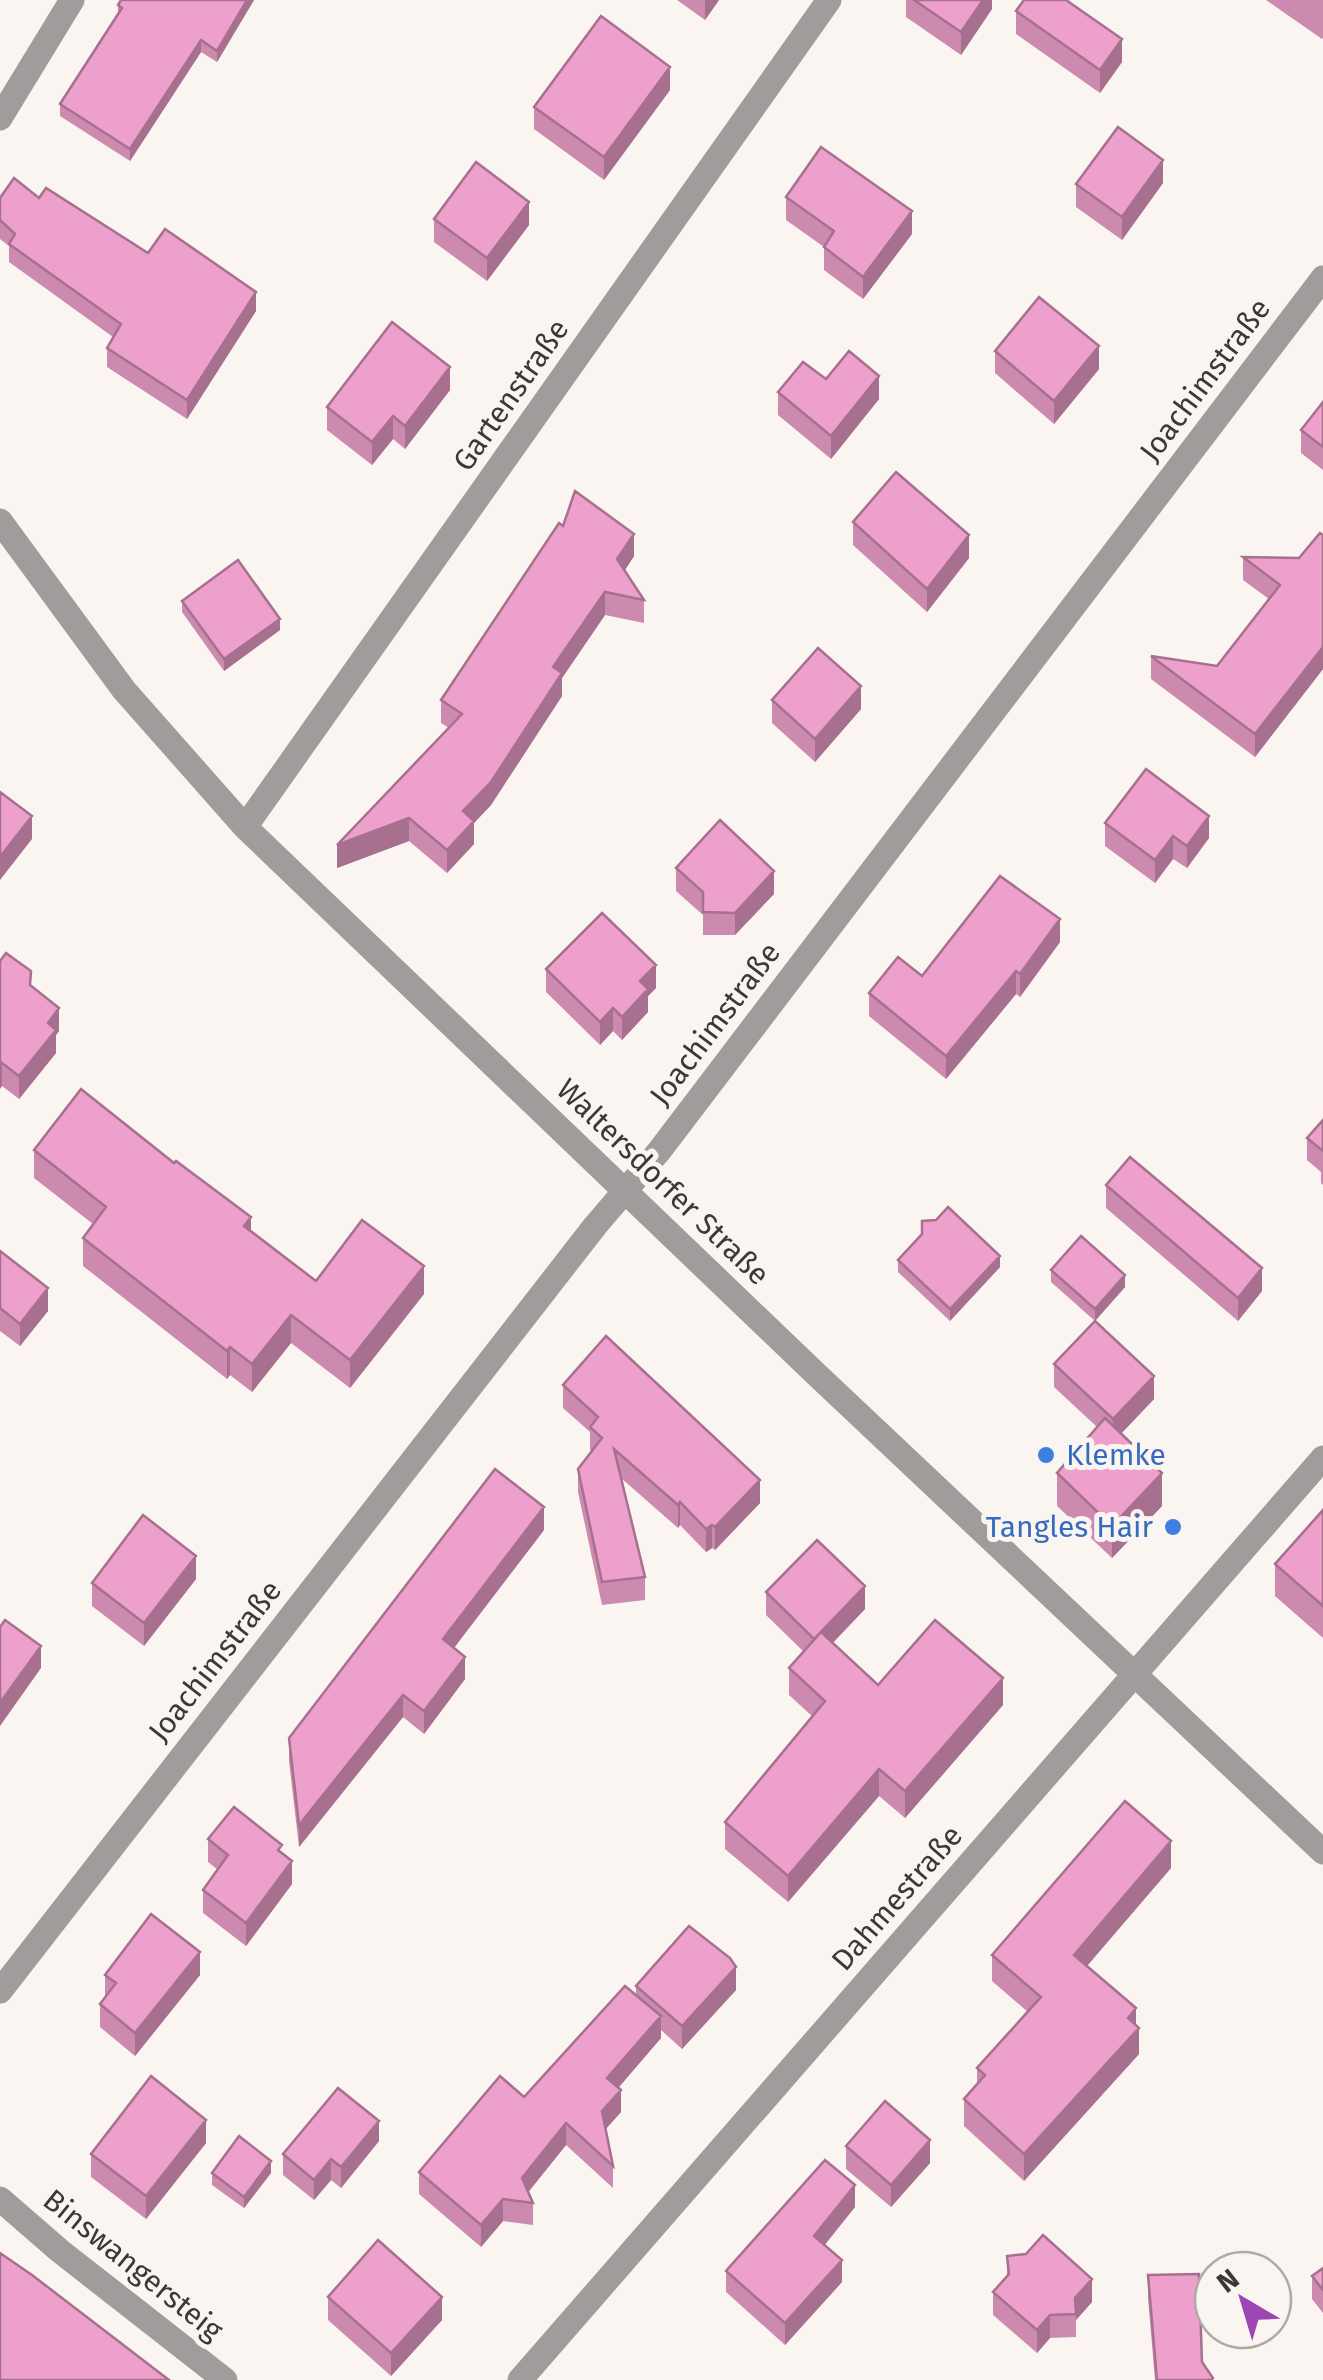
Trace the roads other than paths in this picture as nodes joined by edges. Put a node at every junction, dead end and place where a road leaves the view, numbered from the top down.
1 (72, 0) edge
2 (829, 0) edge
3 (0, 118) edge
4 (1323, 278) edge
5 (0, 521) edge
6 (245, 827) junction
7 (626, 1190) junction
8 (1323, 1458) edge
9 (1135, 1675) junction
10 (1323, 1852) edge
11 (0, 1991) edge
12 (0, 2199) edge
13 (226, 2380) edge
14 (520, 2380) edge

1 - 3 street
2 - 6 street, Gartenstraße
4 - 7 street, Joachimstraße
5 - 6 street, Waltersdorfer Straße
6 - 7 street, Waltersdorfer Straße
7 - 9 street, Waltersdorfer Straße
7 - 11 street, Joachimstraße
8 - 9 street, Dahmestraße
9 - 10 street, Waltersdorfer Straße
9 - 14 street, Dahmestraße
12 - 13 street, Binswangersteig

